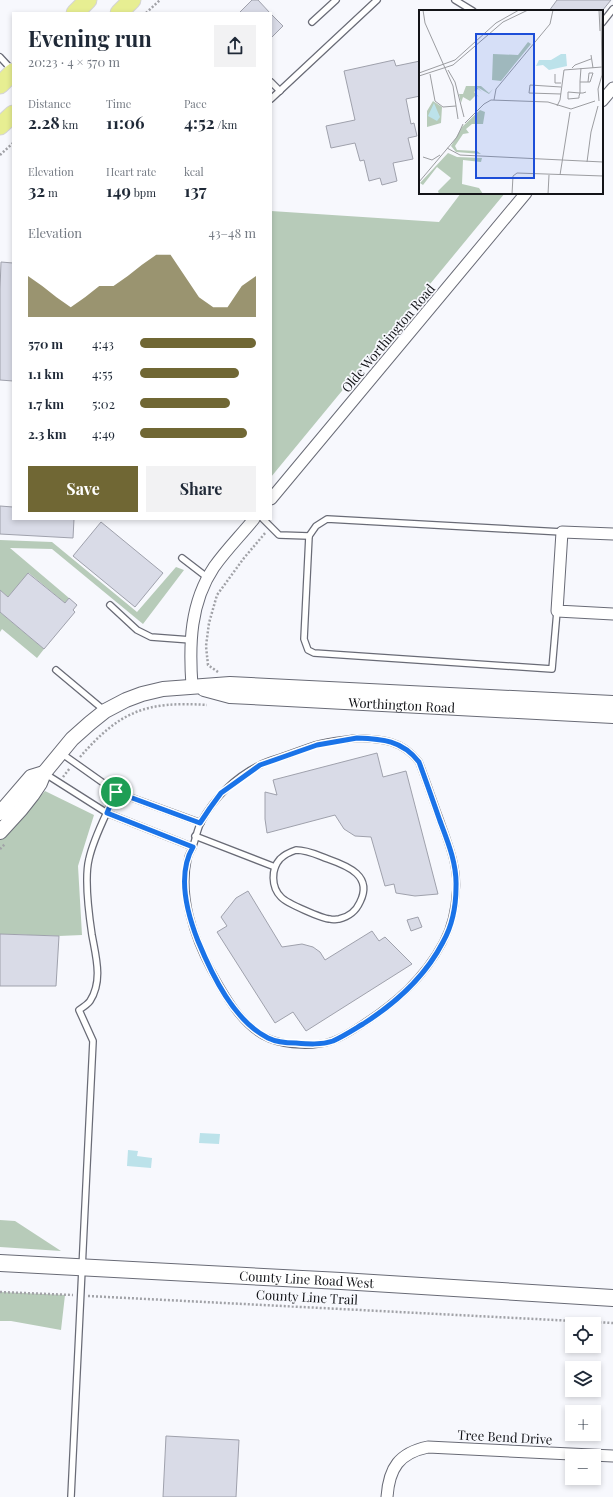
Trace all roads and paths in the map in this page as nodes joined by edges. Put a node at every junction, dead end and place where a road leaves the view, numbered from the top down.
1 (88, 0) edge
2 (132, 0) edge
3 (160, 0) edge
4 (336, 0) edge
5 (376, 0) edge
6 (455, 0) edge
7 (613, 9) edge
8 (471, 10) edge
9 (75, 12) edge
10 (120, 12) edge
11 (147, 12) edge
12 (312, 22) dead end
13 (603, 22) edge
14 (0, 57) edge
15 (12, 71) edge
16 (12, 73) edge
17 (272, 83) edge
18 (0, 85) edge
19 (613, 88) edge
20 (280, 91) junction
21 (272, 98) edge
22 (603, 100) edge
23 (12, 115) edge
24 (0, 126) edge
25 (12, 144) edge
26 (0, 155) edge
27 (525, 194) edge
28 (272, 498) edge
29 (253, 520) edge
30 (264, 520) edge
31 (562, 532) junction
32 (613, 534) edge
33 (309, 536) junction
34 (182, 558) dead end
35 (208, 578) junction
36 (110, 605) dead end
37 (557, 611) junction
38 (613, 614) edge
39 (191, 640) junction
40 (56, 670) dead end
41 (192, 686) junction
42 (613, 704) edge
43 (208, 705) dead end
44 (105, 711) junction
45 (613, 716) edge
46 (61, 753) junction
47 (81, 756) dead end
48 (70, 769) dead end
49 (44, 773) junction
50 (64, 776) dead end
51 (116, 792) junction
52 (0, 813) edge
53 (107, 813) junction
54 (200, 823) junction
55 (0, 832) edge
56 (195, 836) junction
57 (193, 847) junction
58 (275, 867) junction
59 (0, 1263) edge
60 (82, 1268) junction
61 (0, 1292) edge
62 (81, 1296) junction
63 (613, 1298) edge
64 (613, 1323) edge
65 (613, 1456) edge
66 (71, 1497) edge
67 (387, 1497) edge

1 - 9 main road
2 - 10 main road
3 - 11 path
4 - 12 lane
5 - 20 lane
6 - 8 lane
7 - 13 lane
14 - 15 lane
16 - 18 main road
17 - 20 lane
19 - 22 street
20 - 21 lane
23 - 24 main road
25 - 26 path
27 - 28 street, Olde Worthington Road
29 - 35 street
30 - 33 lane
31 - 32 street
31 - 33 lane
31 - 37 street
33 - 37 lane
34 - 35 lane
35 - 39 street
36 - 39 lane
37 - 38 street
39 - 41 street
40 - 44 lane
41 - 42 street, Worthington Road
41 - 44 street, Worthington Road
41 - 45 street, Worthington Road
43 - 47 path
44 - 46 street, Worthington Road
46 - 49 street, Worthington Road
46 - 51 lane
48 - 50 path
49 - 52 street, Worthington Road
49 - 53 lane
49 - 55 street, Worthington Road
51 - 53 lane
51 - 54 lane
53 - 57 lane
53 - 60 lane
54 - 56 lane
54 - 57 lane
56 - 57 lane
56 - 58 lane
58 - 58 lane
59 - 60 main road, County Line Road West
60 - 62 lane
60 - 63 main road, County Line Road West
61 - 62 path, County Line Trail
62 - 64 path, County Line Trail
62 - 66 lane
65 - 67 street, Tree Bend Drive

